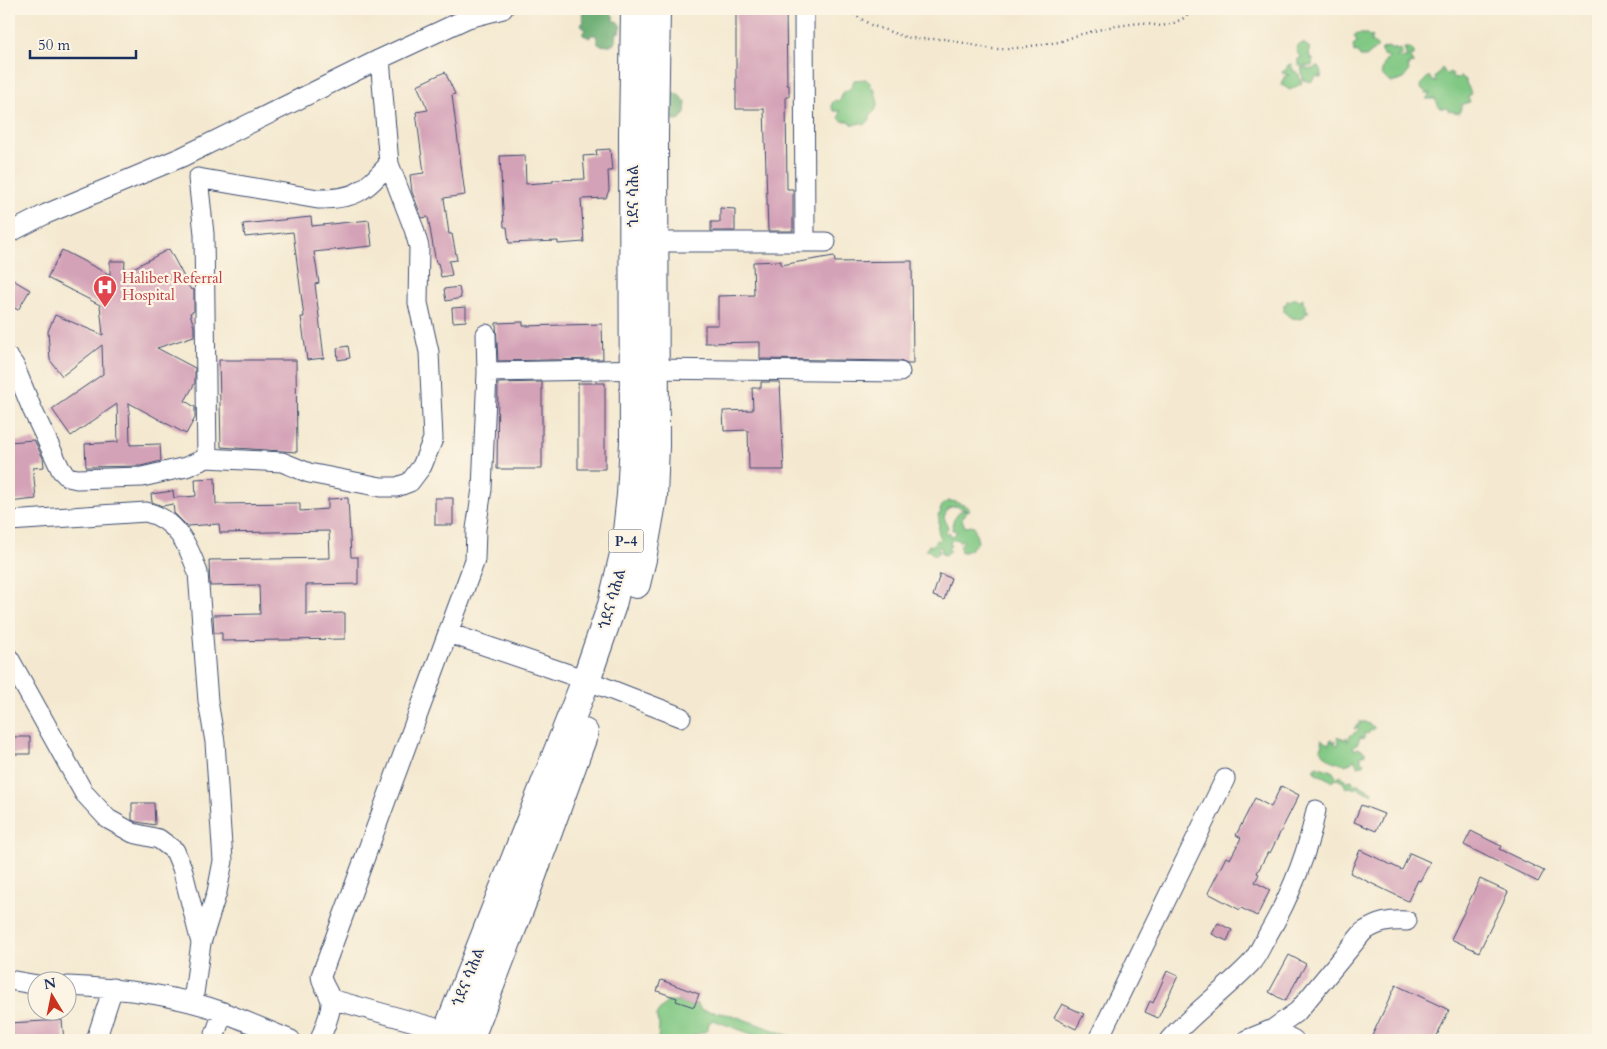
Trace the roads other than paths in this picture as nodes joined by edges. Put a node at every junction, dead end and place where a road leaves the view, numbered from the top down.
1 (503, 9) edge
2 (635, 9) edge
3 (656, 9) edge
4 (804, 9) edge
5 (380, 59) junction
6 (182, 157) junction
7 (389, 164) junction
8 (198, 178) junction
9 (9, 233) edge
10 (654, 242) junction
11 (805, 242) junction
12 (826, 242) dead end
13 (486, 334) dead end
14 (9, 358) edge
15 (644, 369) junction
16 (487, 372) junction
17 (900, 372) dead end
18 (207, 458) junction
19 (9, 521) edge
20 (448, 632) junction
21 (9, 658) edge
22 (594, 683) junction
23 (681, 717) dead end
24 (1225, 779) dead end
25 (1316, 810) dead end
26 (1407, 921) dead end
27 (201, 943) junction
28 (9, 980) edge
29 (28, 983) edge
30 (78, 986) edge
31 (113, 988) junction
32 (331, 999) junction
33 (192, 1002) junction
34 (223, 1012) junction
35 (1273, 1029) junction
36 (453, 1037) edge
37 (96, 1040) edge
38 (213, 1040) edge
39 (291, 1040) edge
40 (320, 1040) edge
41 (1098, 1040) edge
42 (1169, 1040) edge
43 (1246, 1040) edge
44 (1294, 1040) edge

1 - 5 street
2 - 15 highway, ጎደና ሳሕል / P-4
3 - 10 highway, ጎደና ሳሕል / P-4
4 - 11 street
5 - 6 street
5 - 7 street
6 - 8 street
6 - 9 street
7 - 8 street
7 - 18 street
8 - 18 street
10 - 11 street
10 - 15 highway, ጎደና ሳሕል / P-4
11 - 12 street
13 - 16 street
14 - 18 street
15 - 16 street
15 - 17 street
15 - 22 highway, ጎደና ሳሕል / P-4
16 - 20 street
19 - 27 street
20 - 22 street
20 - 32 street
21 - 27 street
22 - 23 street
22 - 36 highway, ጎደና ሳሕል / P-4
24 - 41 street
25 - 42 street
26 - 35 street
27 - 33 street
28 - 29 street
30 - 31 street
31 - 33 street
31 - 37 street
32 - 36 street
32 - 40 street
33 - 34 street
34 - 38 street
34 - 39 street
35 - 43 street
35 - 44 street

